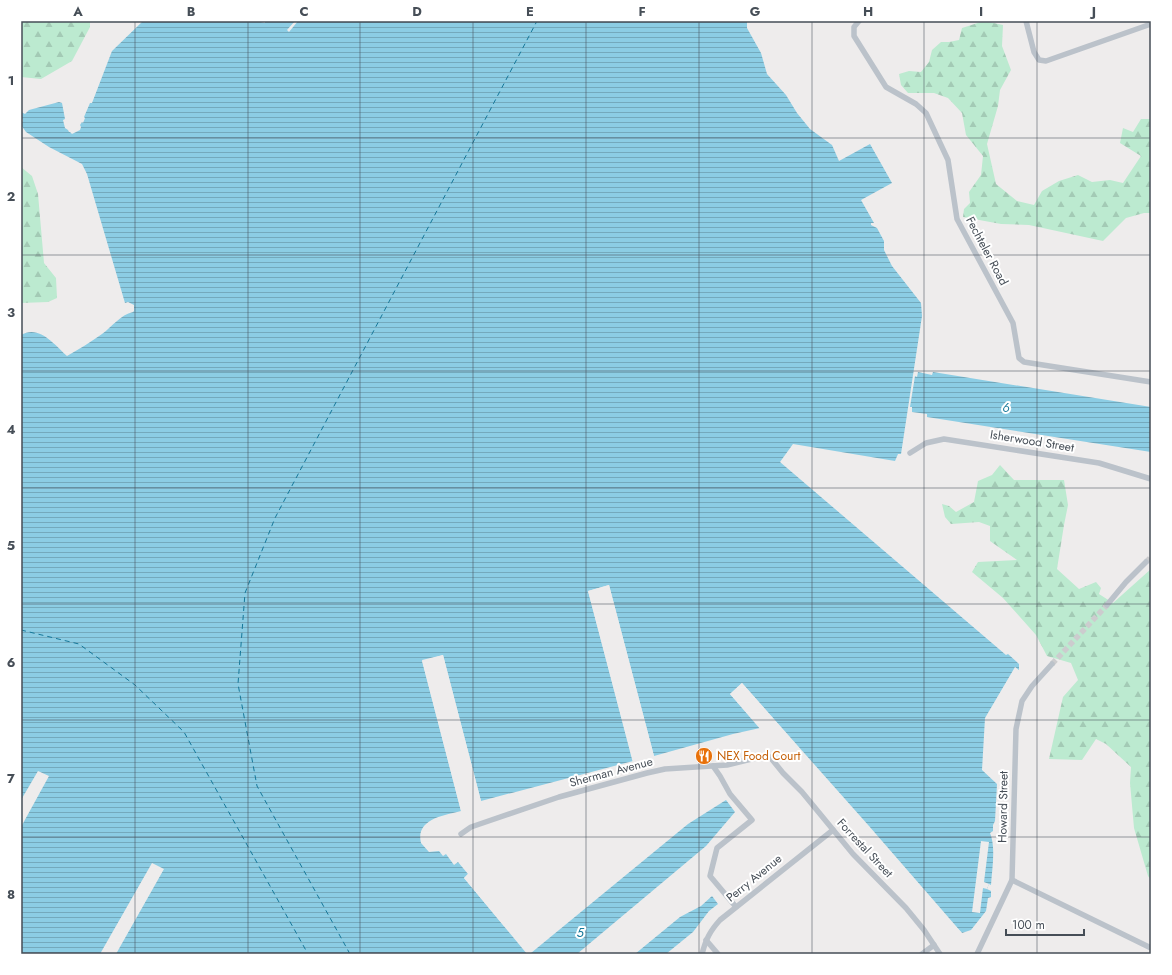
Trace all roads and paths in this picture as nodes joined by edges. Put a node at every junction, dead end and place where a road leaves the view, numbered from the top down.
1 (859, 21) edge
2 (1026, 21) edge
3 (1151, 24) edge
4 (1151, 382) edge
5 (910, 453) dead end
6 (1151, 479) edge
7 (1146, 562) tunnel mouth
8 (1108, 605) tunnel mouth
9 (1052, 664) tunnel mouth
10 (772, 759) joint
11 (713, 766) junction
12 (833, 830) junction
13 (461, 834) dead end
14 (1012, 880) junction
15 (736, 907) junction
16 (706, 940) junction
17 (934, 945) junction
18 (1151, 948) edge
19 (702, 954) edge
20 (718, 954) edge
21 (922, 954) edge
22 (940, 954) edge
23 (977, 954) edge

1 - 4 street, Fechteler Road
2 - 3 street
5 - 6 street, Isherwood Street
7 - 8 street
9 - 14 street, Howard Street
10 - 11 street, Sherman Avenue
10 - 12 street, Forrestal Street
11 - 13 street, Sherman Avenue
11 - 15 street
12 - 15 street, Perry Avenue
12 - 17 street, Forrestal Street
14 - 18 street
14 - 23 street, Howard Street
15 - 16 street, Perry Avenue
16 - 19 street, Perry Avenue
16 - 20 street
17 - 21 street
17 - 22 street, Forrestal Street

